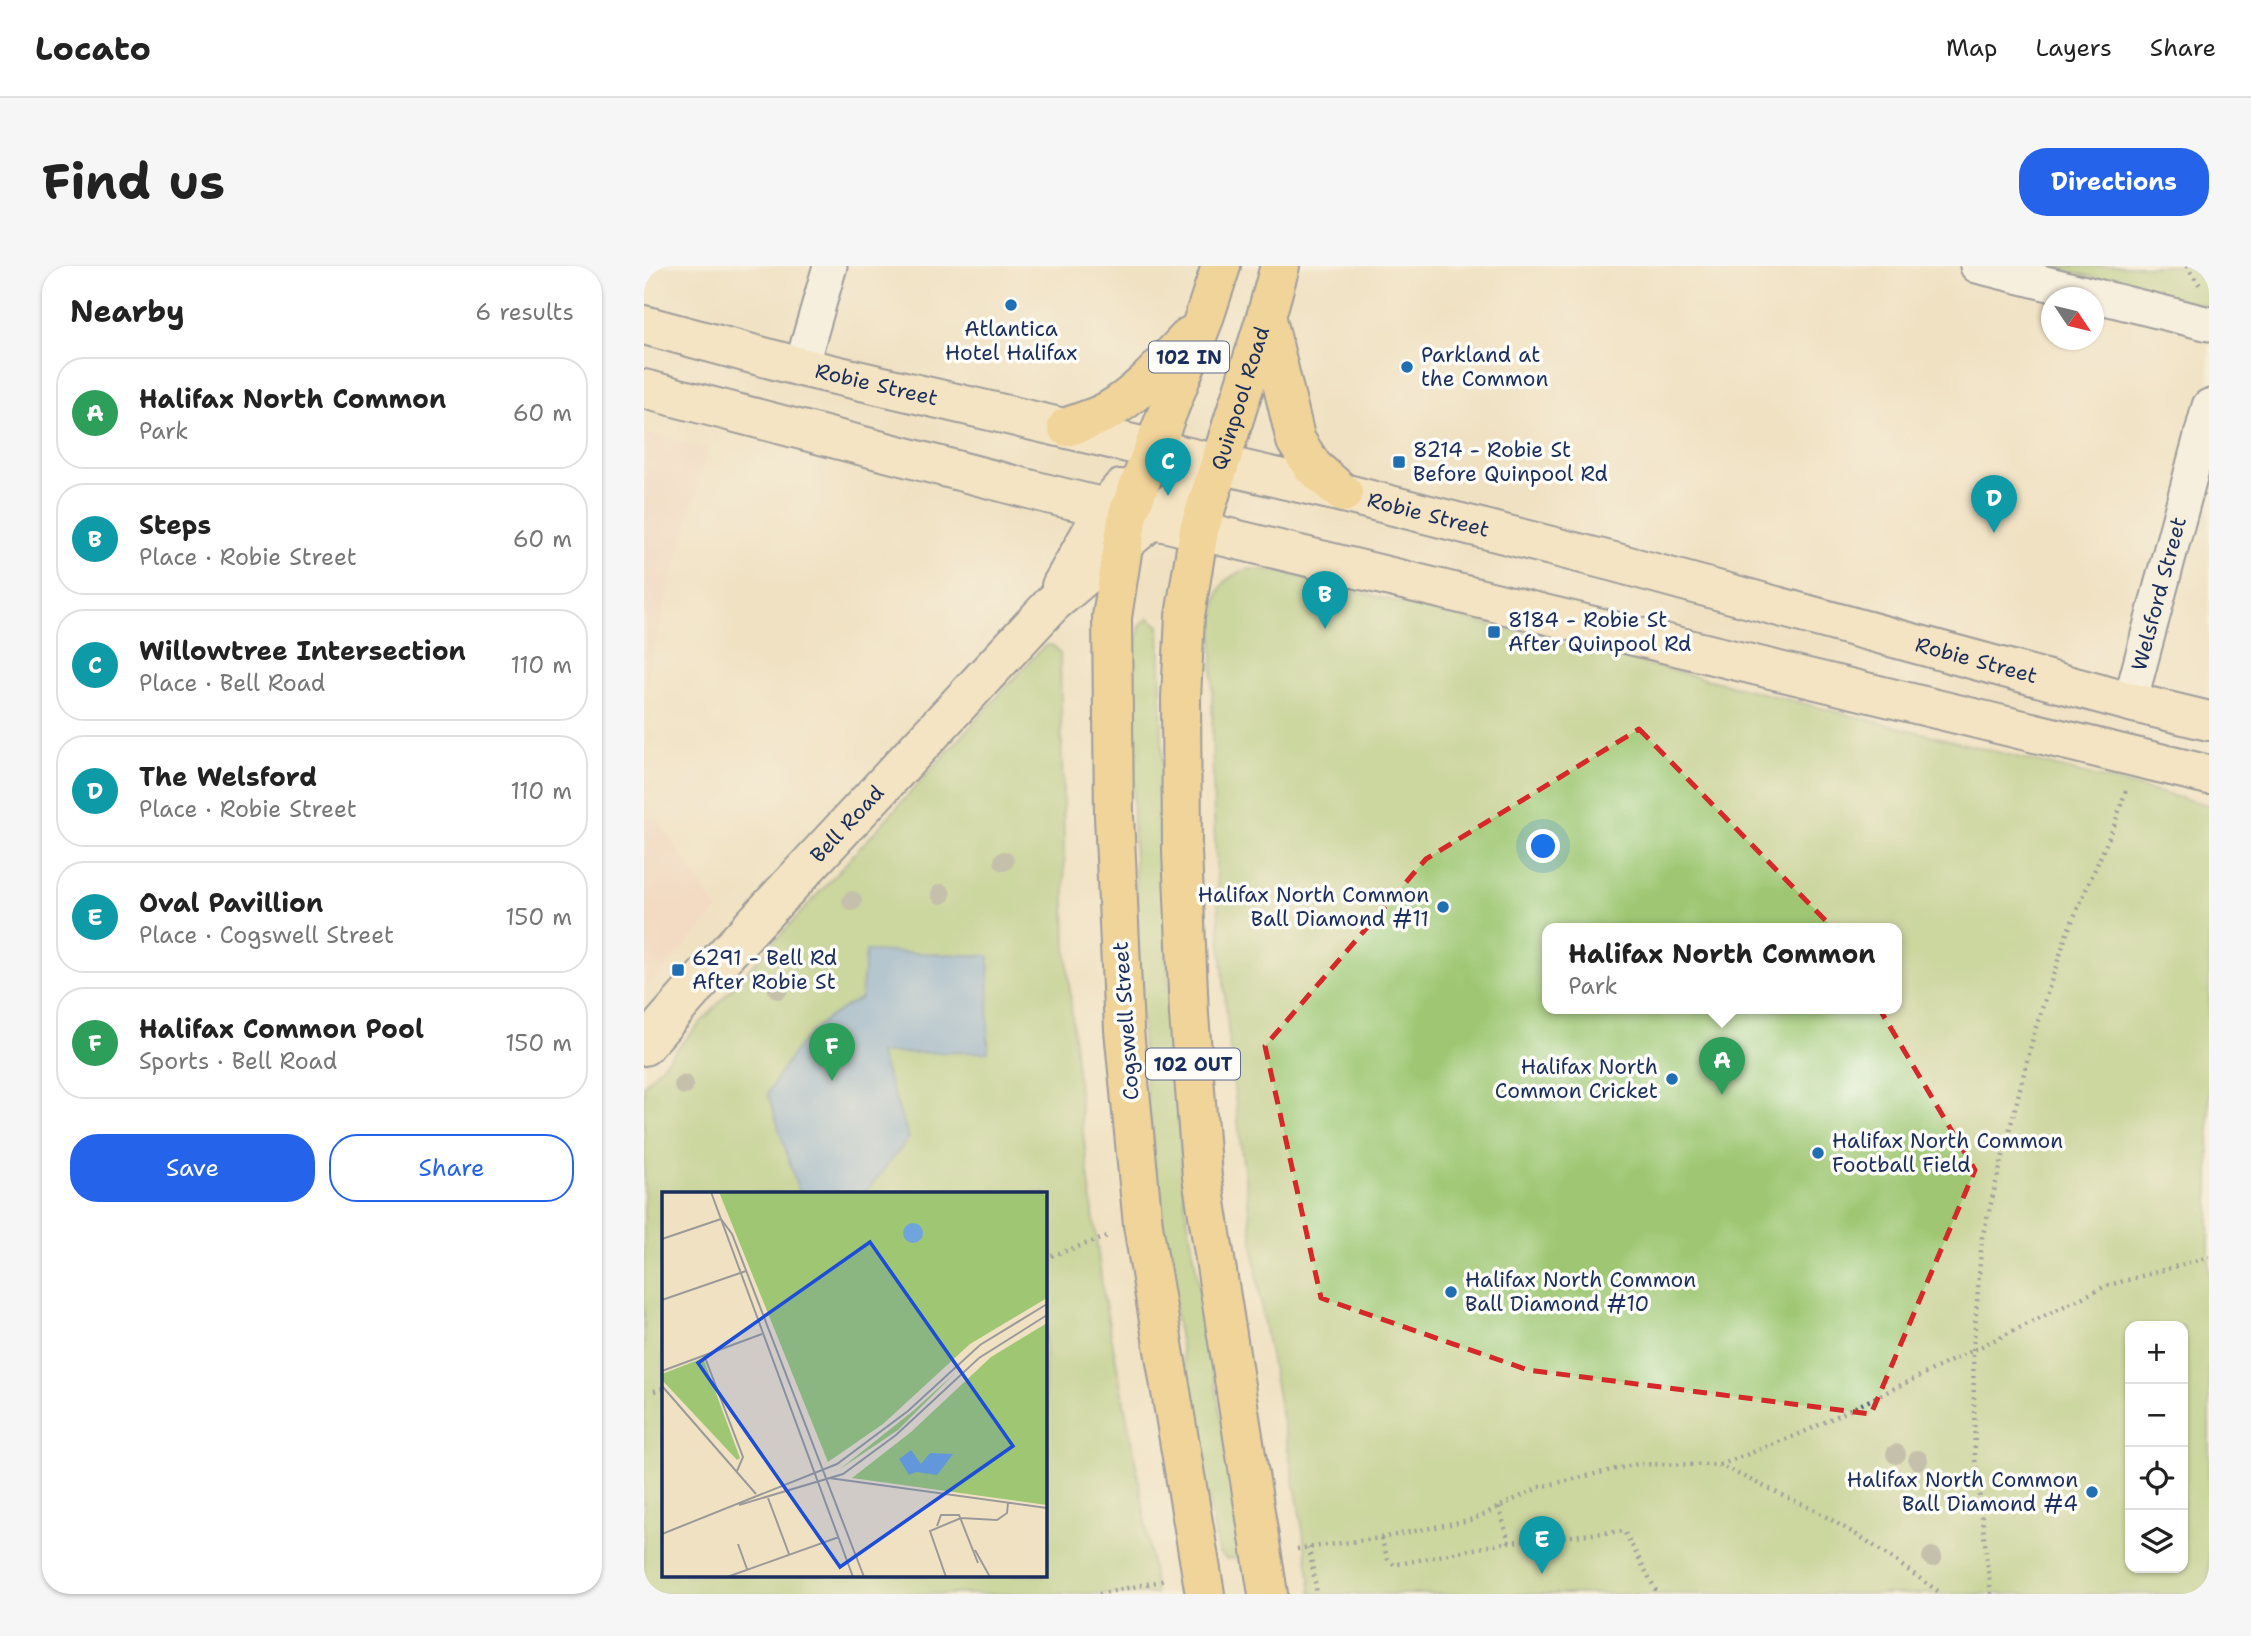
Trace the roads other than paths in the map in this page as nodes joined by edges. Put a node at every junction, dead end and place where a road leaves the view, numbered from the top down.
1 (830, 266) edge
2 (1221, 266) edge
3 (1280, 266) edge
4 (1977, 266) edge
5 (1266, 317) junction
6 (1203, 321) junction
7 (2209, 324) edge
8 (644, 325) edge
9 (801, 367) junction
10 (644, 389) edge
11 (2209, 406) edge
12 (1067, 427) junction
13 (1154, 447) junction
14 (1219, 463) junction
15 (1343, 493) junction
16 (1127, 522) junction
17 (1199, 530) junction
18 (2130, 702) junction
19 (2209, 721) edge
20 (2209, 775) edge
21 (644, 1046) edge
22 (1205, 1594) edge
23 (1268, 1594) edge

1 - 9 street
2 - 6 main road, 102 IN
3 - 5 main road, Quinpool Road / 102 OUT
4 - 7 street
5 - 14 main road, Quinpool Road / 102 OUT
5 - 15 main road
6 - 12 main road
6 - 13 main road, 102 IN
8 - 9 main road, Robie Street
9 - 12 main road, Robie Street
10 - 16 main road
11 - 18 street, Welsford Street
12 - 13 main road, Robie Street
13 - 14 main road, Robie Street
13 - 16 main road, Cogswell Street
14 - 15 main road, Robie Street
14 - 16 main road, Bell Road
14 - 17 main road, Quinpool Road / 102 OUT
15 - 18 main road, Robie Street
16 - 17 main road
16 - 21 main road, Bell Road
16 - 22 main road, Cogswell Street
17 - 20 main road
17 - 23 main road, 102 OUT
18 - 19 main road, Robie Street

